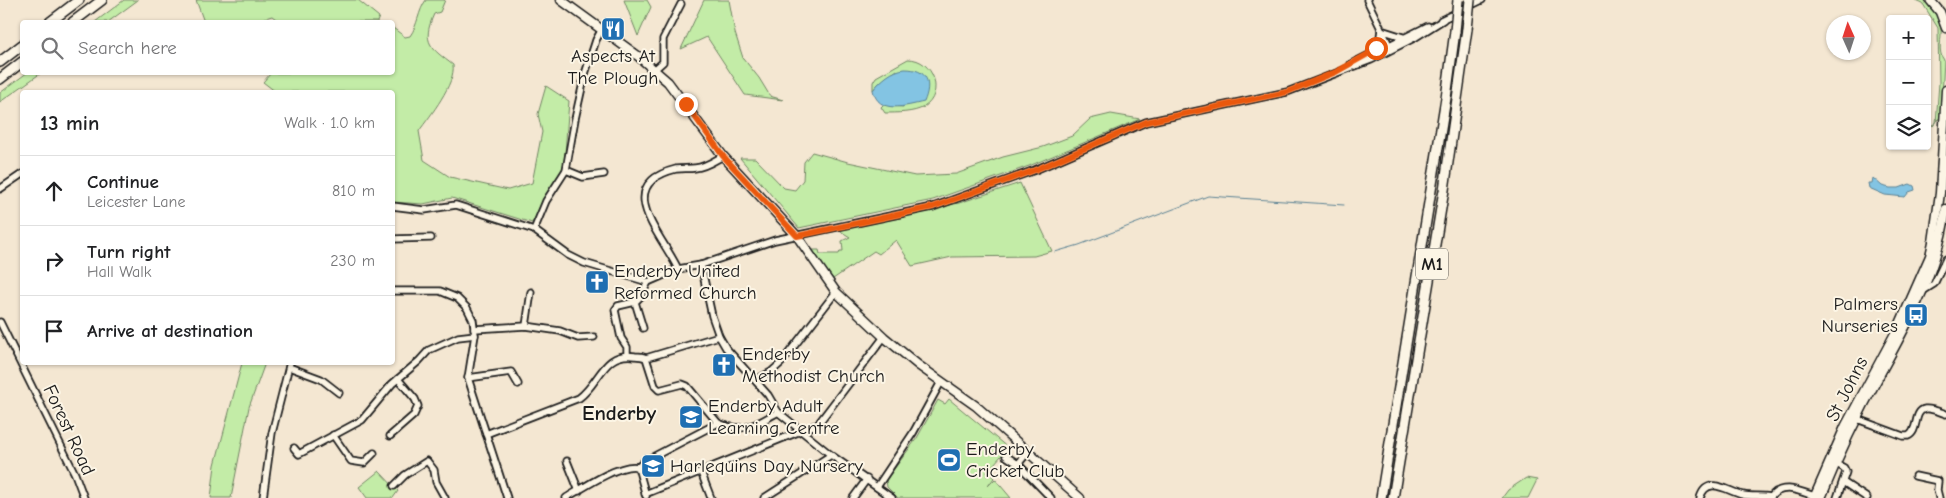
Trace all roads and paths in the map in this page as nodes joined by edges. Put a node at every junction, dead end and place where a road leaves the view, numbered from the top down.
1 (79, 0) edge
2 (102, 0) edge
3 (561, 0) edge
4 (1366, 0) edge
5 (1458, 0) edge
6 (1470, 0) edge
7 (1482, 0) edge
8 (1930, 0) edge
9 (681, 4) dead end
10 (53, 20) edge
11 (76, 20) edge
12 (1443, 20) junction
13 (1946, 28) edge
14 (602, 29) junction
15 (1381, 30) junction
16 (1403, 37) junction
17 (20, 46) edge
18 (1390, 48) junction
19 (1368, 54) junction
20 (0, 62) edge
21 (20, 64) edge
22 (656, 72) junction
23 (1336, 72) junction
24 (0, 79) edge
25 (1946, 90) edge
26 (1944, 142) edge
27 (723, 156) junction
28 (1946, 159) edge
29 (566, 170) junction
30 (604, 174) dead end
31 (20, 175) edge
32 (0, 190) edge
33 (1940, 193) junction
34 (395, 206) edge
35 (1946, 209) edge
36 (534, 230) junction
37 (797, 236) junction
38 (431, 238) dead end
39 (395, 239) edge
40 (1946, 259) edge
41 (701, 265) junction
42 (678, 269) junction
43 (648, 282) junction
44 (1927, 289) junction
45 (395, 291) edge
46 (531, 292) dead end
47 (836, 292) junction
48 (635, 302) junction
49 (0, 322) edge
50 (526, 326) junction
51 (643, 328) dead end
52 (475, 332) junction
53 (719, 336) junction
54 (594, 337) dead end
55 (884, 337) junction
56 (621, 338) junction
57 (614, 340) dead end
58 (628, 354) junction
59 (647, 360) junction
60 (20, 364) edge
61 (21, 365) edge
62 (290, 365) edge
63 (468, 378) junction
64 (398, 380) junction
65 (756, 380) junction
66 (941, 382) junction
67 (518, 384) dead end
68 (339, 393) dead end
69 (778, 412) junction
70 (1946, 414) edge
71 (1858, 419) junction
72 (718, 423) junction
73 (801, 430) junction
74 (486, 434) junction
75 (333, 435) junction
76 (390, 436) dead end
77 (294, 448) dead end
78 (1028, 452) junction
79 (374, 453) dead end
80 (831, 455) junction
81 (1006, 456) dead end
82 (567, 461) dead end
83 (1018, 464) junction
84 (1837, 464) junction
85 (638, 467) junction
86 (701, 472) junction
87 (1915, 476) dead end
88 (867, 479) junction
89 (1843, 482) junction
90 (394, 486) dead end
91 (877, 487) junction
92 (579, 491) junction
93 (646, 496) edge
94 (1744, 496) edge
95 (1770, 497) edge
96 (1816, 497) edge
97 (84, 498) edge
98 (263, 498) edge
99 (445, 498) edge
100 (507, 498) edge
101 (566, 498) edge
102 (711, 498) edge
103 (764, 498) edge
104 (853, 498) edge
105 (892, 498) edge
106 (1051, 498) edge
107 (1080, 498) edge
108 (1381, 498) edge
109 (1393, 498) edge
110 (1700, 498) edge
111 (1837, 498) edge
112 (1867, 498) edge
113 (1939, 498) edge

1 - 10 highway
2 - 11 highway
3 - 14 main road
4 - 15 street
5 - 108 highway, M1, bridge
6 - 109 highway, M1, bridge
7 - 12 street
8 - 13 main road
9 - 22 street
12 - 16 street
12 - 18 street
14 - 22 main road
14 - 29 street
15 - 16 street
15 - 18 street
15 - 19 street
16 - 18 street
17 - 20 highway
18 - 19 street
18 - 23 street
19 - 23 street
21 - 24 highway
22 - 27 main road
23 - 37 street
25 - 26 main road, St Johns
26 - 33 main road, St Johns
27 - 37 main road
27 - 42 street
28 - 33 street
29 - 30 street
29 - 36 street
31 - 32 street
33 - 96 main road, St Johns
34 - 36 street
35 - 44 main road, St Johns
36 - 43 street
37 - 41 street
37 - 47 main road
38 - 39 street
40 - 44 street
41 - 42 street
41 - 53 street
42 - 43 street
43 - 48 street
44 - 71 main road, St Johns
45 - 52 street
46 - 50 street
47 - 55 main road
47 - 65 street
48 - 51 street
48 - 56 street
49 - 60 street, Forest Road
50 - 52 street
50 - 54 street
52 - 63 street
52 - 64 street
53 - 59 street
53 - 65 street
55 - 66 main road
55 - 73 street
56 - 57 street
56 - 58 street
58 - 59 street
58 - 74 street
59 - 72 street
61 - 97 street, Forest Road
62 - 68 street
62 - 98 street
63 - 67 street
63 - 74 street
64 - 75 street
64 - 76 street
65 - 69 street
66 - 78 main road
66 - 91 street
69 - 72 street
69 - 73 street
70 - 71 street
71 - 84 main road, St Johns
72 - 85 street
73 - 80 street
73 - 86 street
74 - 100 street
75 - 77 street
75 - 79 street
78 - 83 street
78 - 107 main road
80 - 88 street
80 - 103 street
81 - 83 street
82 - 92 street
83 - 106 street
84 - 89 street
84 - 96 main road, St Johns
85 - 92 street
85 - 93 street
86 - 93 street
86 - 102 street
87 - 113 street
88 - 91 street
88 - 104 street
89 - 111 street
89 - 112 street
90 - 99 street
91 - 105 street
92 - 101 street
94 - 95 street
94 - 110 street
95 - 96 street

